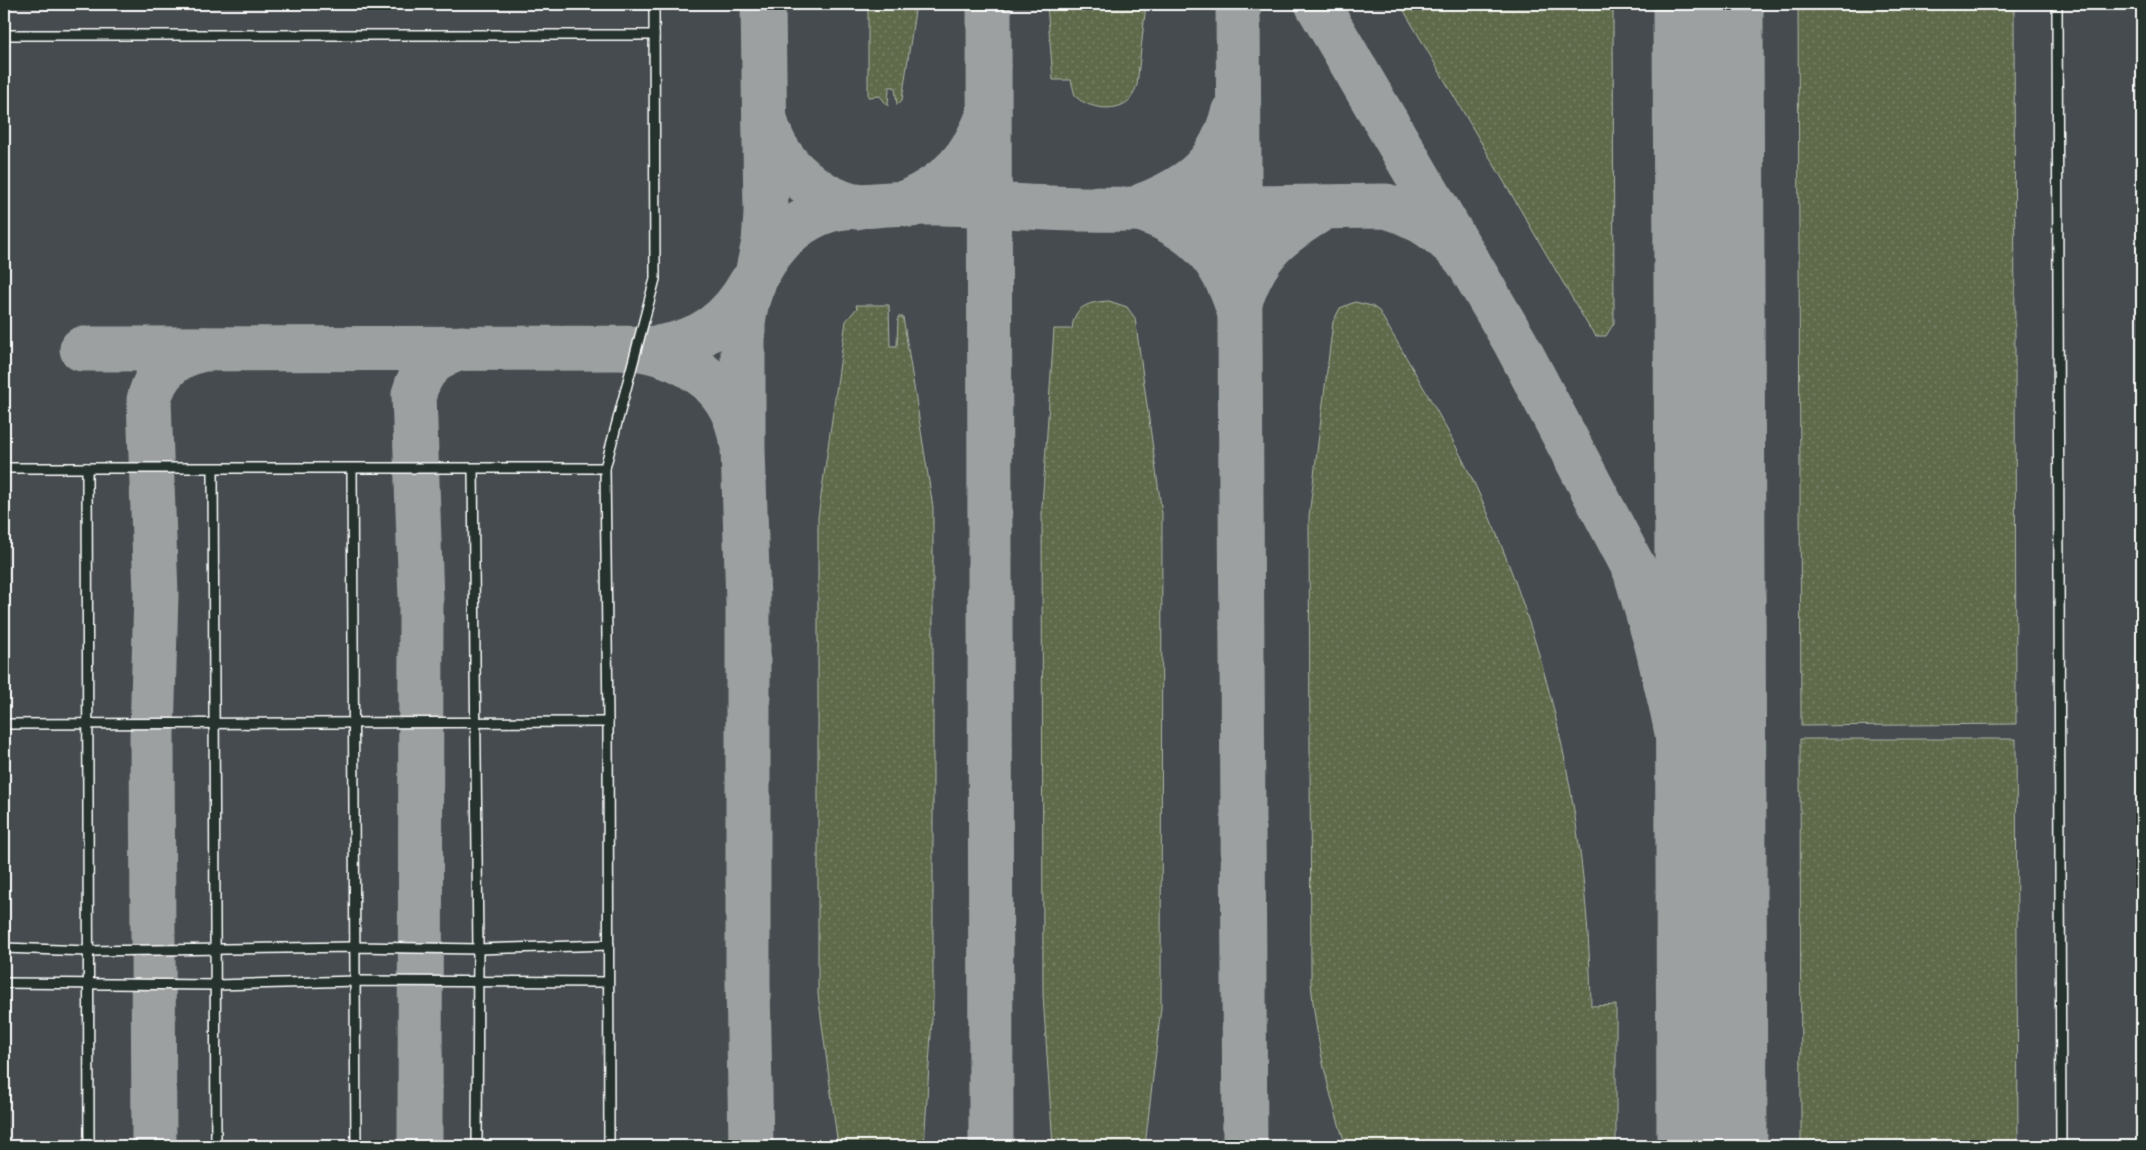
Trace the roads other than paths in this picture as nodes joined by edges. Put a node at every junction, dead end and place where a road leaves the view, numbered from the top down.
1 (654, 4) edge
2 (2057, 4) edge
3 (654, 35) junction
4 (4, 36) edge
5 (4, 468) edge
6 (87, 468) junction
7 (605, 468) junction
8 (352, 469) junction
9 (473, 469) junction
10 (213, 470) junction
11 (354, 722) junction
12 (476, 722) junction
13 (608, 722) junction
14 (88, 723) junction
15 (4, 724) edge
16 (214, 724) junction
17 (609, 946) junction
18 (355, 947) junction
19 (4, 948) edge
20 (216, 949) junction
21 (478, 949) junction
22 (88, 950) junction
23 (356, 981) junction
24 (608, 982) junction
25 (4, 983) edge
26 (477, 983) junction
27 (88, 984) junction
28 (216, 984) junction
29 (89, 1146) edge
30 (216, 1146) edge
31 (356, 1146) edge
32 (477, 1146) edge
33 (609, 1146) edge
34 (2061, 1146) edge

1 - 3 lane
2 - 34 lane
3 - 4 lane
3 - 7 lane
5 - 6 lane
6 - 10 lane
6 - 14 lane
7 - 9 lane
7 - 13 lane
8 - 9 lane
8 - 10 lane
8 - 11 lane
9 - 12 lane
10 - 16 lane
11 - 12 lane
11 - 16 lane
11 - 18 lane
12 - 13 lane
12 - 21 lane
13 - 17 lane
14 - 15 lane
14 - 16 lane
14 - 22 lane
16 - 20 lane
17 - 21 lane
17 - 24 lane
18 - 20 lane
18 - 21 lane
18 - 23 lane
19 - 22 lane
20 - 22 lane
20 - 28 lane
21 - 26 lane
22 - 27 lane
23 - 26 lane
23 - 28 lane
23 - 31 lane
24 - 26 lane
24 - 33 lane
25 - 27 lane
26 - 32 lane
27 - 28 lane
27 - 29 lane
28 - 30 lane

